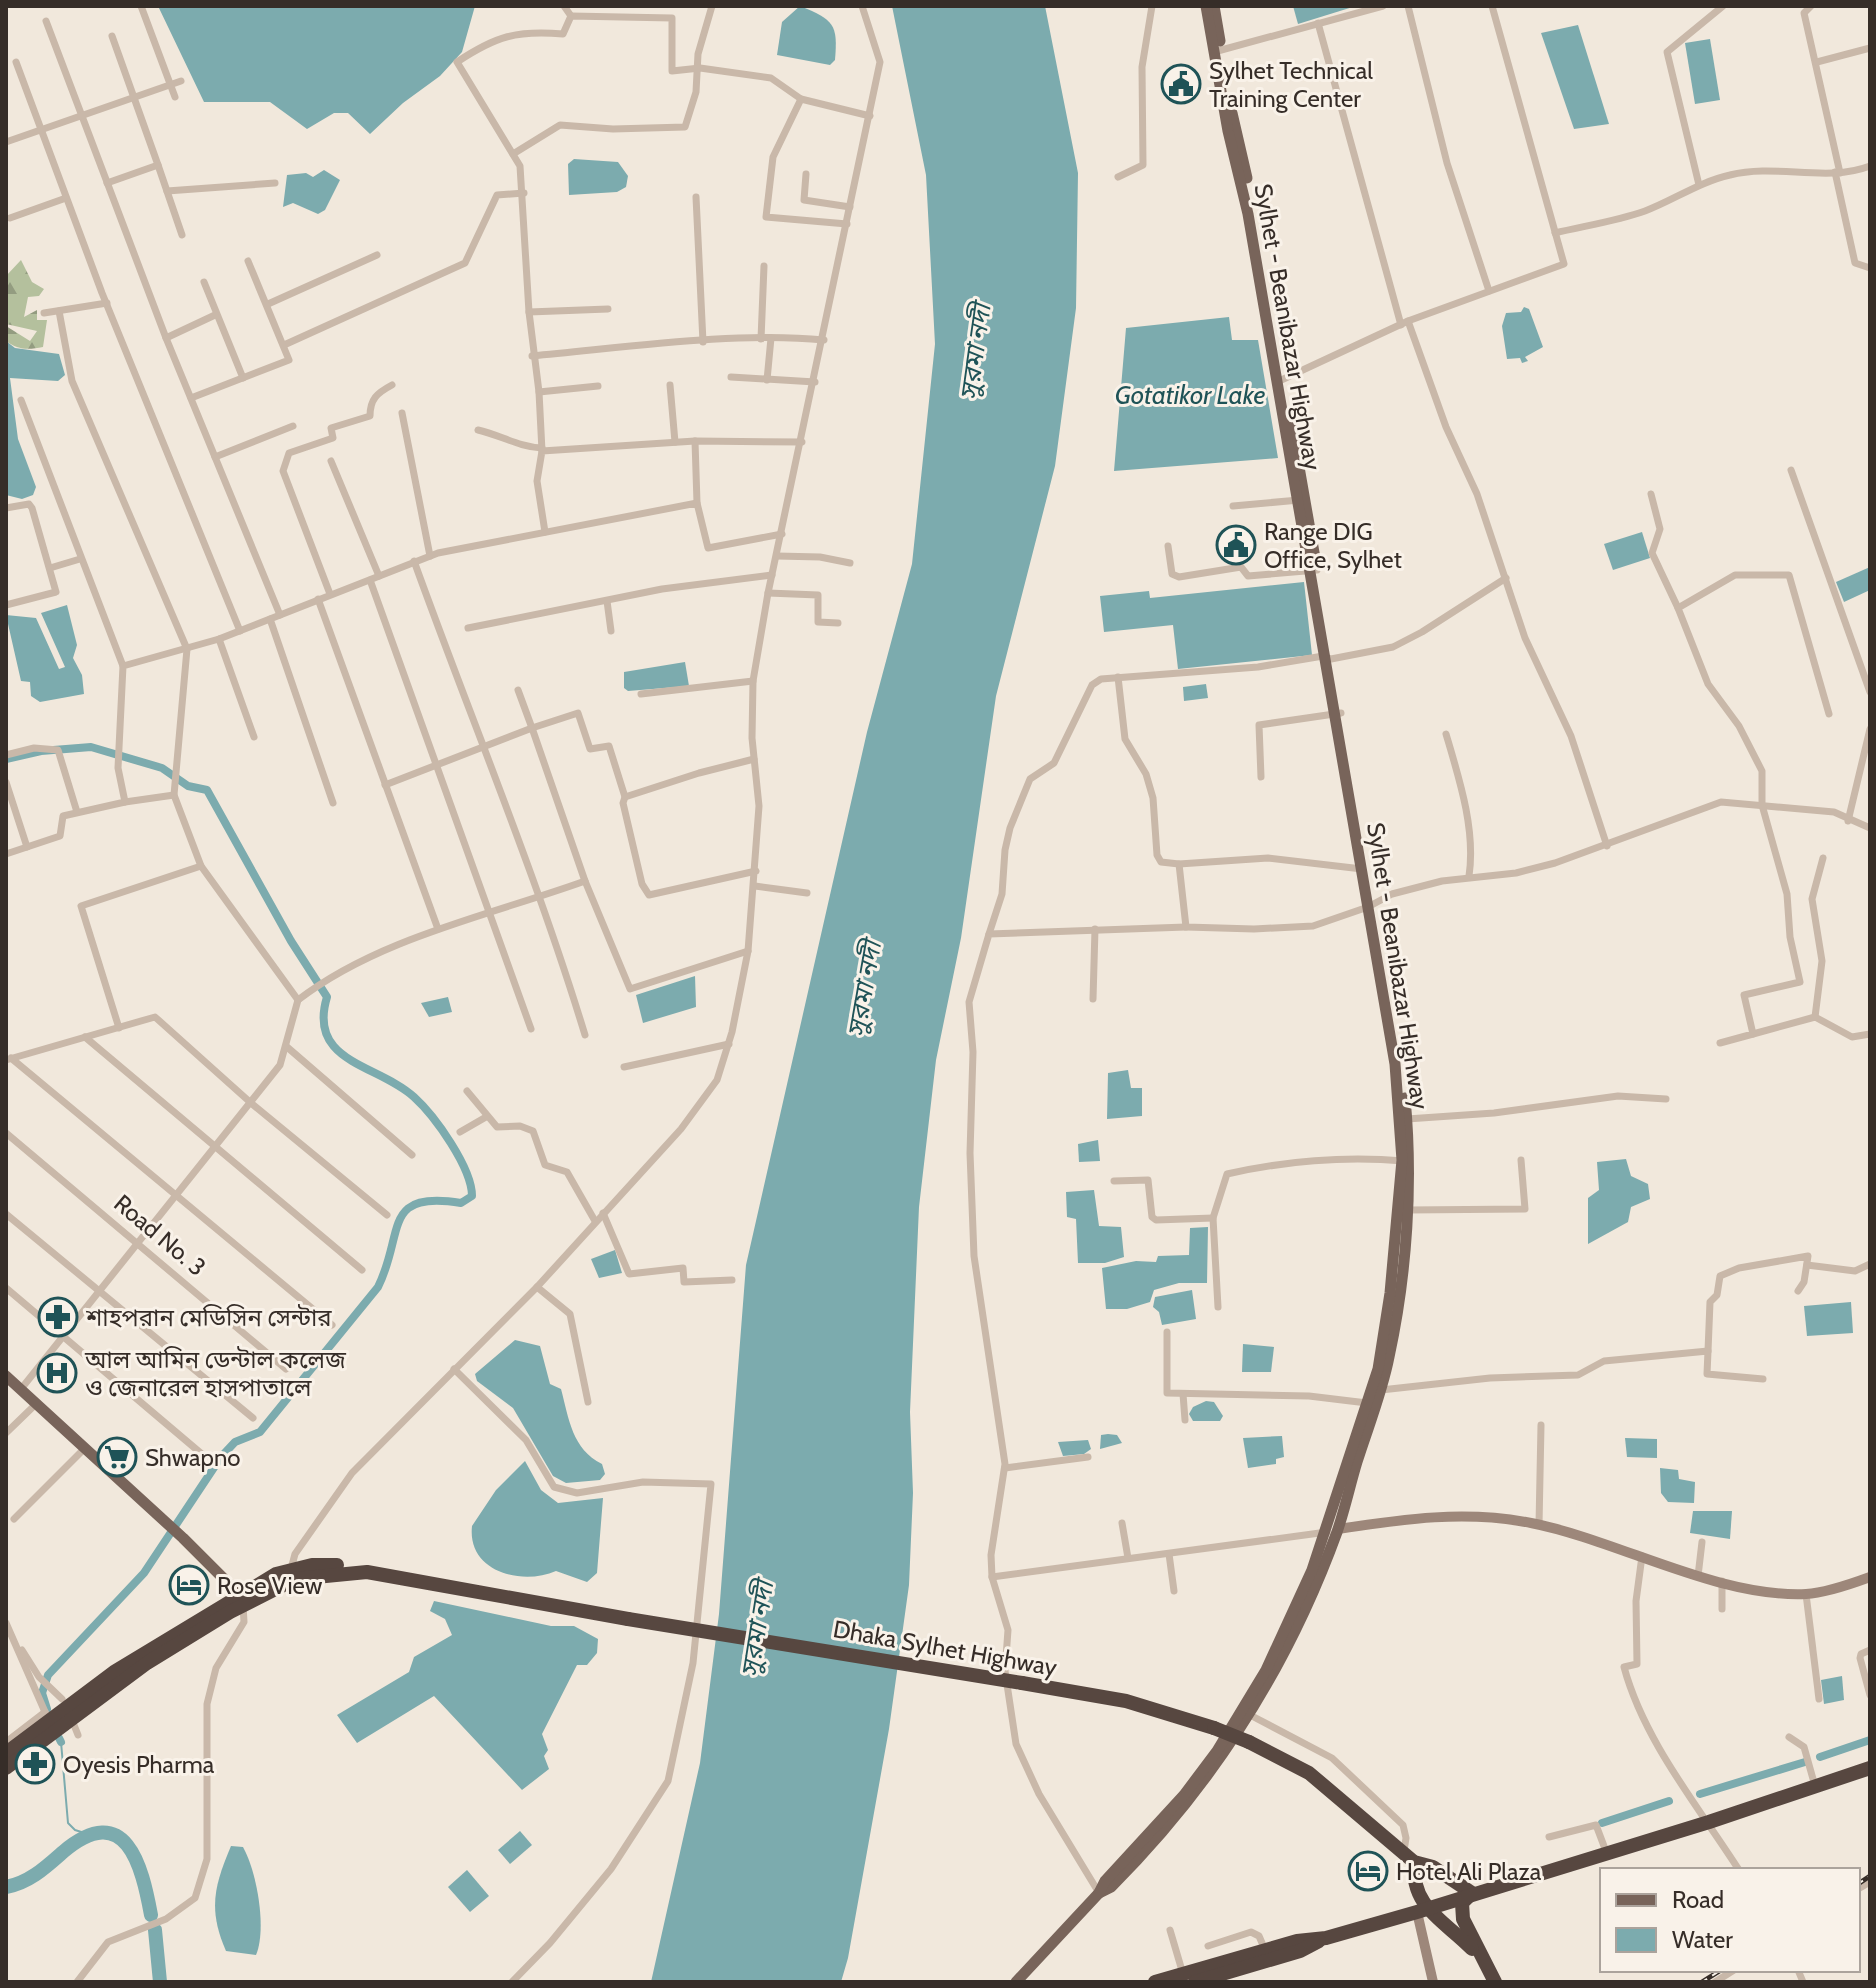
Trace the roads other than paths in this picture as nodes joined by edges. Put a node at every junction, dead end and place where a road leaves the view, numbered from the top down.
1 (141, 6) edge
2 (564, 6) edge
3 (712, 6) edge
4 (862, 6) edge
5 (1152, 6) edge
6 (1206, 6) edge
7 (1214, 6) edge
8 (1383, 6) edge
9 (1408, 6) edge
10 (1492, 6) edge
11 (1723, 6) edge
12 (1806, 7) edge
13 (1366, 8) edge
14 (571, 16) junction
15 (46, 21) dead end
16 (1318, 23) junction
17 (112, 36) dead end
18 (1870, 48) edge
19 (1218, 51) junction
20 (16, 62) dead end
21 (1817, 62) junction
22 (700, 68) junction
23 (181, 81) dead end
24 (170, 85) junction
25 (175, 97) dead end
26 (133, 98) junction
27 (801, 99) junction
28 (80, 115) junction
29 (870, 116) junction
30 (40, 131) junction
31 (6, 142) edge
32 (513, 154) junction
33 (158, 165) junction
34 (1870, 166) edge
35 (1838, 173) junction
36 (806, 174) dead end
37 (1118, 177) dead end
38 (107, 183) junction
39 (275, 183) dead end
40 (1699, 185) junction
41 (167, 191) junction
42 (524, 193) junction
43 (696, 197) dead end
44 (66, 198) junction
45 (850, 207) junction
46 (10, 218) dead end
47 (847, 224) junction
48 (1555, 233) junction
49 (182, 235) dead end
50 (377, 255) dead end
51 (248, 261) dead end
52 (764, 266) dead end
53 (1870, 268) edge
54 (204, 282) dead end
55 (1489, 291) junction
56 (107, 303) junction
57 (268, 304) junction
58 (608, 309) dead end
59 (61, 310) junction
60 (529, 312) junction
61 (44, 313) dead end
62 (215, 315) junction
63 (1405, 323) junction
64 (166, 338) junction
65 (771, 338) junction
66 (761, 339) junction
67 (824, 340) junction
68 (703, 342) junction
69 (284, 345) junction
70 (532, 356) junction
71 (731, 377) dead end
72 (243, 378) junction
73 (767, 380) junction
74 (1280, 381) junction
75 (815, 382) junction
76 (392, 385) dead end
77 (670, 385) dead end
78 (598, 386) dead end
79 (539, 392) junction
80 (191, 398) junction
81 (21, 400) dead end
82 (402, 413) dead end
83 (293, 426) dead end
84 (478, 430) dead end
85 (695, 441) junction
86 (675, 442) junction
87 (802, 442) junction
88 (542, 450) junction
89 (215, 457) junction
90 (331, 461) dead end
91 (1791, 470) dead end
92 (1651, 494) dead end
93 (1301, 499) junction
94 (697, 503) junction
95 (1233, 506) dead end
96 (6, 508) edge
97 (545, 532) junction
98 (782, 534) junction
99 (1168, 546) dead end
100 (430, 556) junction
101 (777, 556) junction
102 (80, 559) junction
103 (414, 561) junction
104 (850, 563) dead end
105 (50, 568) junction
106 (1313, 570) junction
107 (772, 575) junction
108 (379, 576) junction
109 (1506, 578) junction
110 (370, 580) junction
111 (768, 593) junction
112 (330, 594) junction
113 (318, 599) junction
114 (607, 601) junction
115 (6, 605) edge
116 (1678, 608) junction
117 (280, 615) junction
118 (270, 619) junction
119 (838, 623) dead end
120 (468, 628) dead end
121 (240, 631) junction
122 (611, 631) dead end
123 (219, 639) junction
124 (187, 649) junction
125 (1327, 658) junction
126 (123, 666) junction
127 (1118, 677) junction
128 (753, 681) junction
129 (518, 690) dead end
130 (1870, 692) edge
131 (641, 694) dead end
132 (1338, 713) junction
133 (1829, 714) dead end
134 (532, 728) junction
135 (1870, 729) edge
136 (1446, 734) dead end
137 (254, 737) dead end
138 (481, 746) junction
139 (6, 755) edge
140 (754, 759) junction
141 (436, 764) junction
142 (1261, 777) dead end
143 (6, 782) edge
144 (385, 785) junction
145 (174, 795) junction
146 (625, 797) junction
147 (125, 802) junction
148 (333, 803) dead end
149 (1762, 805) junction
150 (77, 812) junction
151 (1848, 821) junction
152 (1870, 828) edge
153 (1607, 846) junction
154 (27, 847) junction
155 (6, 854) edge
156 (1823, 858) dead end
157 (1179, 864) junction
158 (201, 866) junction
159 (1362, 869) junction
160 (756, 871) junction
161 (1469, 876) junction
162 (585, 881) junction
163 (755, 886) junction
164 (807, 893) dead end
165 (542, 897) junction
166 (1371, 904) junction
167 (487, 914) junction
168 (1186, 927) junction
169 (438, 929) junction
170 (1095, 929) junction
171 (989, 934) junction
172 (748, 951) junction
173 (1093, 999) dead end
174 (298, 1000) junction
175 (1815, 1017) junction
176 (119, 1028) junction
177 (531, 1029) dead end
178 (1753, 1034) junction
179 (1870, 1034) edge
180 (585, 1035) dead end
181 (85, 1037) junction
182 (1720, 1043) dead end
183 (729, 1044) junction
184 (287, 1047) junction
185 (8, 1059) edge
186 (624, 1067) dead end
187 (467, 1091) dead end
188 (1666, 1099) dead end
189 (251, 1103) junction
190 (486, 1117) junction
191 (1407, 1119) junction
192 (460, 1132) dead end
193 (6, 1133) edge
194 (216, 1149) junction
195 (412, 1155) dead end
196 (1521, 1160) dead end
197 (1406, 1161) junction
198 (1114, 1181) dead end
199 (176, 1197) junction
200 (1408, 1210) junction
201 (603, 1213) junction
202 (6, 1214) edge
203 (387, 1215) dead end
204 (1213, 1218) junction
205 (595, 1221) junction
206 (138, 1242) junction
207 (1870, 1264) edge
208 (1807, 1265) junction
209 (362, 1270) dead end
210 (732, 1280) dead end
211 (537, 1287) junction
212 (6, 1288) edge
213 (1798, 1291) dead end
214 (98, 1292) junction
215 (1218, 1307) dead end
216 (332, 1325) dead end
217 (1167, 1332) dead end
218 (63, 1336) junction
219 (1708, 1351) junction
220 (286, 1369) dead end
221 (454, 1369) junction
222 (6, 1376) edge
223 (1763, 1379) dead end
224 (21, 1389) junction
225 (1381, 1390) junction
226 (1183, 1394) junction
227 (588, 1402) dead end
228 (1367, 1403) junction
229 (36, 1404) junction
230 (253, 1418) dead end
231 (1185, 1420) dead end
232 (1541, 1425) dead end
233 (6, 1433) edge
234 (84, 1449) junction
235 (203, 1455) dead end
236 (1088, 1457) dead end
237 (1005, 1468) junction
238 (14, 1519) dead end
239 (1122, 1523) dead end
240 (1539, 1525) junction
241 (1338, 1529) junction
242 (1325, 1533) junction
243 (1702, 1542) dead end
244 (1169, 1554) junction
245 (1642, 1556) junction
246 (1128, 1558) junction
247 (293, 1574) junction
248 (1698, 1576) junction
249 (992, 1577) junction
250 (1870, 1577) edge
251 (1722, 1581) junction
252 (1174, 1591) dead end
253 (1806, 1594) junction
254 (240, 1600) junction
255 (1722, 1609) dead end
256 (6, 1616) edge
257 (6, 1623) edge
258 (1870, 1650) edge
259 (1870, 1695) edge
260 (62, 1699) dead end
261 (1819, 1699) dead end
262 (1250, 1715) junction
263 (47, 1716) junction
264 (74, 1725) dead end
265 (78, 1735) dead end
266 (1789, 1737) dead end
267 (6, 1742) edge
268 (6, 1753) edge
269 (6, 1768) edge
270 (1870, 1768) edge
271 (1815, 1786) junction
272 (1709, 1822) junction
273 (1549, 1837) dead end
274 (1607, 1854) junction
275 (1409, 1856) junction
276 (1738, 1868) edge
277 (1099, 1893) junction
278 (1472, 1893) junction
279 (1421, 1910) junction
280 (1170, 1930) dead end
281 (1326, 1938) junction
282 (1208, 1946) dead end
283 (1265, 1950) junction
284 (1479, 1956) junction
285 (1189, 1978) edge
286 (77, 1982) edge
287 (512, 1982) edge
288 (1016, 1982) edge
289 (1155, 1982) edge
290 (1433, 1982) edge
291 (1495, 1982) edge

1 - 24 street
2 - 14 street
3 - 22 street
4 - 29 street
5 - 37 street
6 - 19 main road, Sylhet - Beanibazar Highway
7 - 19 main road, Sylhet - Beanibazar Highway
8 - 13 street
9 - 55 street
10 - 48 street
11 - 40 street
12 - 21 street
13 - 16 street
14 - 22 street
14 - 32 street
15 - 28 street
16 - 19 street
16 - 63 street
17 - 26 street
18 - 21 street
19 - 74 main road, Sylhet - Beanibazar Highway
20 - 30 street
21 - 35 street
22 - 27 street
22 - 32 street
23 - 24 street
24 - 25 street
24 - 26 street
26 - 28 street
26 - 33 street
27 - 29 street
27 - 47 street
28 - 30 street
28 - 38 street
29 - 45 street
30 - 31 street
30 - 44 street
32 - 42 street
33 - 38 street
33 - 41 street
34 - 35 street
35 - 40 street
35 - 53 street
36 - 45 street
38 - 64 street
39 - 41 street
40 - 48 street
41 - 49 street
42 - 60 street
42 - 69 street
43 - 68 street
44 - 46 street
44 - 56 street
45 - 47 street
47 - 67 street
48 - 55 street
50 - 57 street
51 - 57 street
52 - 66 street
54 - 62 street
55 - 63 street
56 - 59 street
56 - 121 street
57 - 69 street
58 - 60 street
59 - 61 street
59 - 124 street
60 - 70 street
62 - 64 street
62 - 72 street
63 - 74 street
63 - 109 street
64 - 80 street
65 - 66 street
65 - 67 street
65 - 73 street
66 - 68 street
67 - 75 street
68 - 70 street
69 - 72 street
70 - 79 street
71 - 73 street
72 - 80 street
73 - 75 street
74 - 93 main road, Sylhet - Beanibazar Highway
75 - 87 street
76 - 112 street
77 - 86 street
78 - 79 street
79 - 88 street
80 - 89 street
81 - 102 street
82 - 100 street
83 - 89 street
84 - 88 street
85 - 86 street
85 - 87 street
85 - 94 street
86 - 88 street
87 - 98 street
88 - 97 street
89 - 117 street
90 - 108 street
91 - 130 street
92 - 116 street
93 - 95 street
93 - 106 main road, Sylhet - Beanibazar Highway
94 - 97 street
94 - 98 street
96 - 105 street
97 - 100 street
98 - 101 street
99 - 106 street
100 - 103 street
101 - 104 street
101 - 107 street
102 - 105 street
102 - 126 street
103 - 108 street
103 - 138 street
105 - 115 street
106 - 125 main road, Sylhet - Beanibazar Highway
107 - 111 street
107 - 114 street
108 - 110 street
109 - 125 street
109 - 153 street
110 - 112 street
110 - 141 street
111 - 119 street
111 - 128 street
112 - 113 street
113 - 117 street
113 - 144 street
114 - 120 street
114 - 122 street
116 - 133 street
116 - 149 street
117 - 118 street
118 - 121 street
118 - 148 street
121 - 123 street
123 - 124 street
123 - 137 street
124 - 126 street
124 - 145 street
125 - 127 street
125 - 132 main road, Sylhet - Beanibazar Highway
126 - 147 street
127 - 157 street
127 - 171 street
128 - 131 street
128 - 140 street
129 - 134 street
132 - 142 street
132 - 159 main road, Sylhet - Beanibazar Highway
132 - 166 main road, Sylhet - Beanibazar Highway
134 - 138 street
134 - 146 street
134 - 162 street
135 - 151 street
136 - 161 street
138 - 141 street
138 - 165 street
139 - 150 street
140 - 146 street
140 - 160 street
141 - 144 street
141 - 167 street
143 - 154 street
144 - 169 street
145 - 147 street
145 - 158 street
146 - 160 street
147 - 150 street
149 - 151 street
149 - 153 street
149 - 178 street
150 - 154 street
151 - 152 street
153 - 161 street
154 - 155 street
156 - 175 street
157 - 159 street
157 - 168 street
158 - 174 street
158 - 176 street
159 - 166 main road, Sylhet - Beanibazar Highway
160 - 163 street
161 - 166 street
162 - 165 street
162 - 172 street
163 - 164 street
163 - 172 street
165 - 167 street
165 - 180 street
166 - 168 street
166 - 191 main road, Sylhet - Beanibazar Highway
166 - 197 main road, Sylhet - Beanibazar Highway
167 - 169 street
167 - 177 street
168 - 170 street
169 - 174 street
170 - 171 street
170 - 173 street
171 - 237 street
172 - 183 street
174 - 184 street
175 - 178 street
175 - 179 street
176 - 181 street
176 - 189 street
178 - 182 street
181 - 185 street
181 - 194 street
183 - 186 street
183 - 201 street
184 - 189 street
184 - 195 street
185 - 199 street
187 - 190 street
188 - 191 street
189 - 194 street
189 - 203 street
190 - 192 street
190 - 205 street
191 - 197 main road, Sylhet - Beanibazar Highway
193 - 206 street, Road No. 3
194 - 199 street
194 - 209 street
196 - 200 street
197 - 200 main road, Sylhet - Beanibazar Highway
197 - 204 street
197 - 228 main road, Sylhet - Beanibazar Highway
198 - 204 street
199 - 206 street
199 - 216 street
200 - 225 main road, Sylhet - Beanibazar Highway
201 - 205 street
201 - 210 street
202 - 214 street
204 - 215 street
205 - 211 street
206 - 214 street
206 - 220 street, Road No. 3
207 - 208 street
208 - 213 street
208 - 219 street
211 - 221 street
211 - 227 street
212 - 218 street
214 - 218 street
214 - 230 street
217 - 226 street
218 - 224 street
218 - 235 street
219 - 223 street
219 - 225 street
221 - 247 street
221 - 287 street
222 - 224 main road
224 - 229 main road
225 - 241 main road, Sylhet - Beanibazar Highway
226 - 228 street
226 - 231 street
228 - 242 main road, Sylhet - Beanibazar Highway
229 - 233 street
229 - 234 main road
232 - 240 street
234 - 238 street
234 - 254 main road
236 - 237 street
237 - 249 street
239 - 246 street
240 - 241 street
240 - 245 street
241 - 242 street
241 - 262 main road, Sylhet - Beanibazar Highway
242 - 244 street
242 - 277 main road, Sylhet - Beanibazar Highway
243 - 248 street
244 - 246 street
244 - 252 street
245 - 248 street
245 - 272 street
246 - 249 street
247 - 254 highway, Dhaka Sylhet Highway
247 - 275 highway, Dhaka Sylhet Highway, bridge
248 - 251 street
249 - 277 street
250 - 253 street
251 - 253 street
251 - 255 street
253 - 261 street
254 - 263 highway
254 - 269 highway
254 - 286 street
256 - 260 street
257 - 263 street
258 - 259 street
262 - 275 street
262 - 277 main road, Sylhet - Beanibazar Highway
263 - 267 street
263 - 268 highway
264 - 265 street
266 - 271 street
270 - 271 highway
271 - 272 highway
272 - 274 highway
272 - 276 street
273 - 274 street
274 - 278 highway
275 - 278 highway, Dhaka Sylhet Highway
275 - 279 highway
277 - 288 main road
278 - 279 highway
278 - 284 highway
279 - 281 highway
279 - 284 highway
279 - 290 street
280 - 285 street
281 - 283 highway
281 - 285 highway
282 - 283 street
283 - 285 highway
284 - 291 highway
285 - 289 highway

